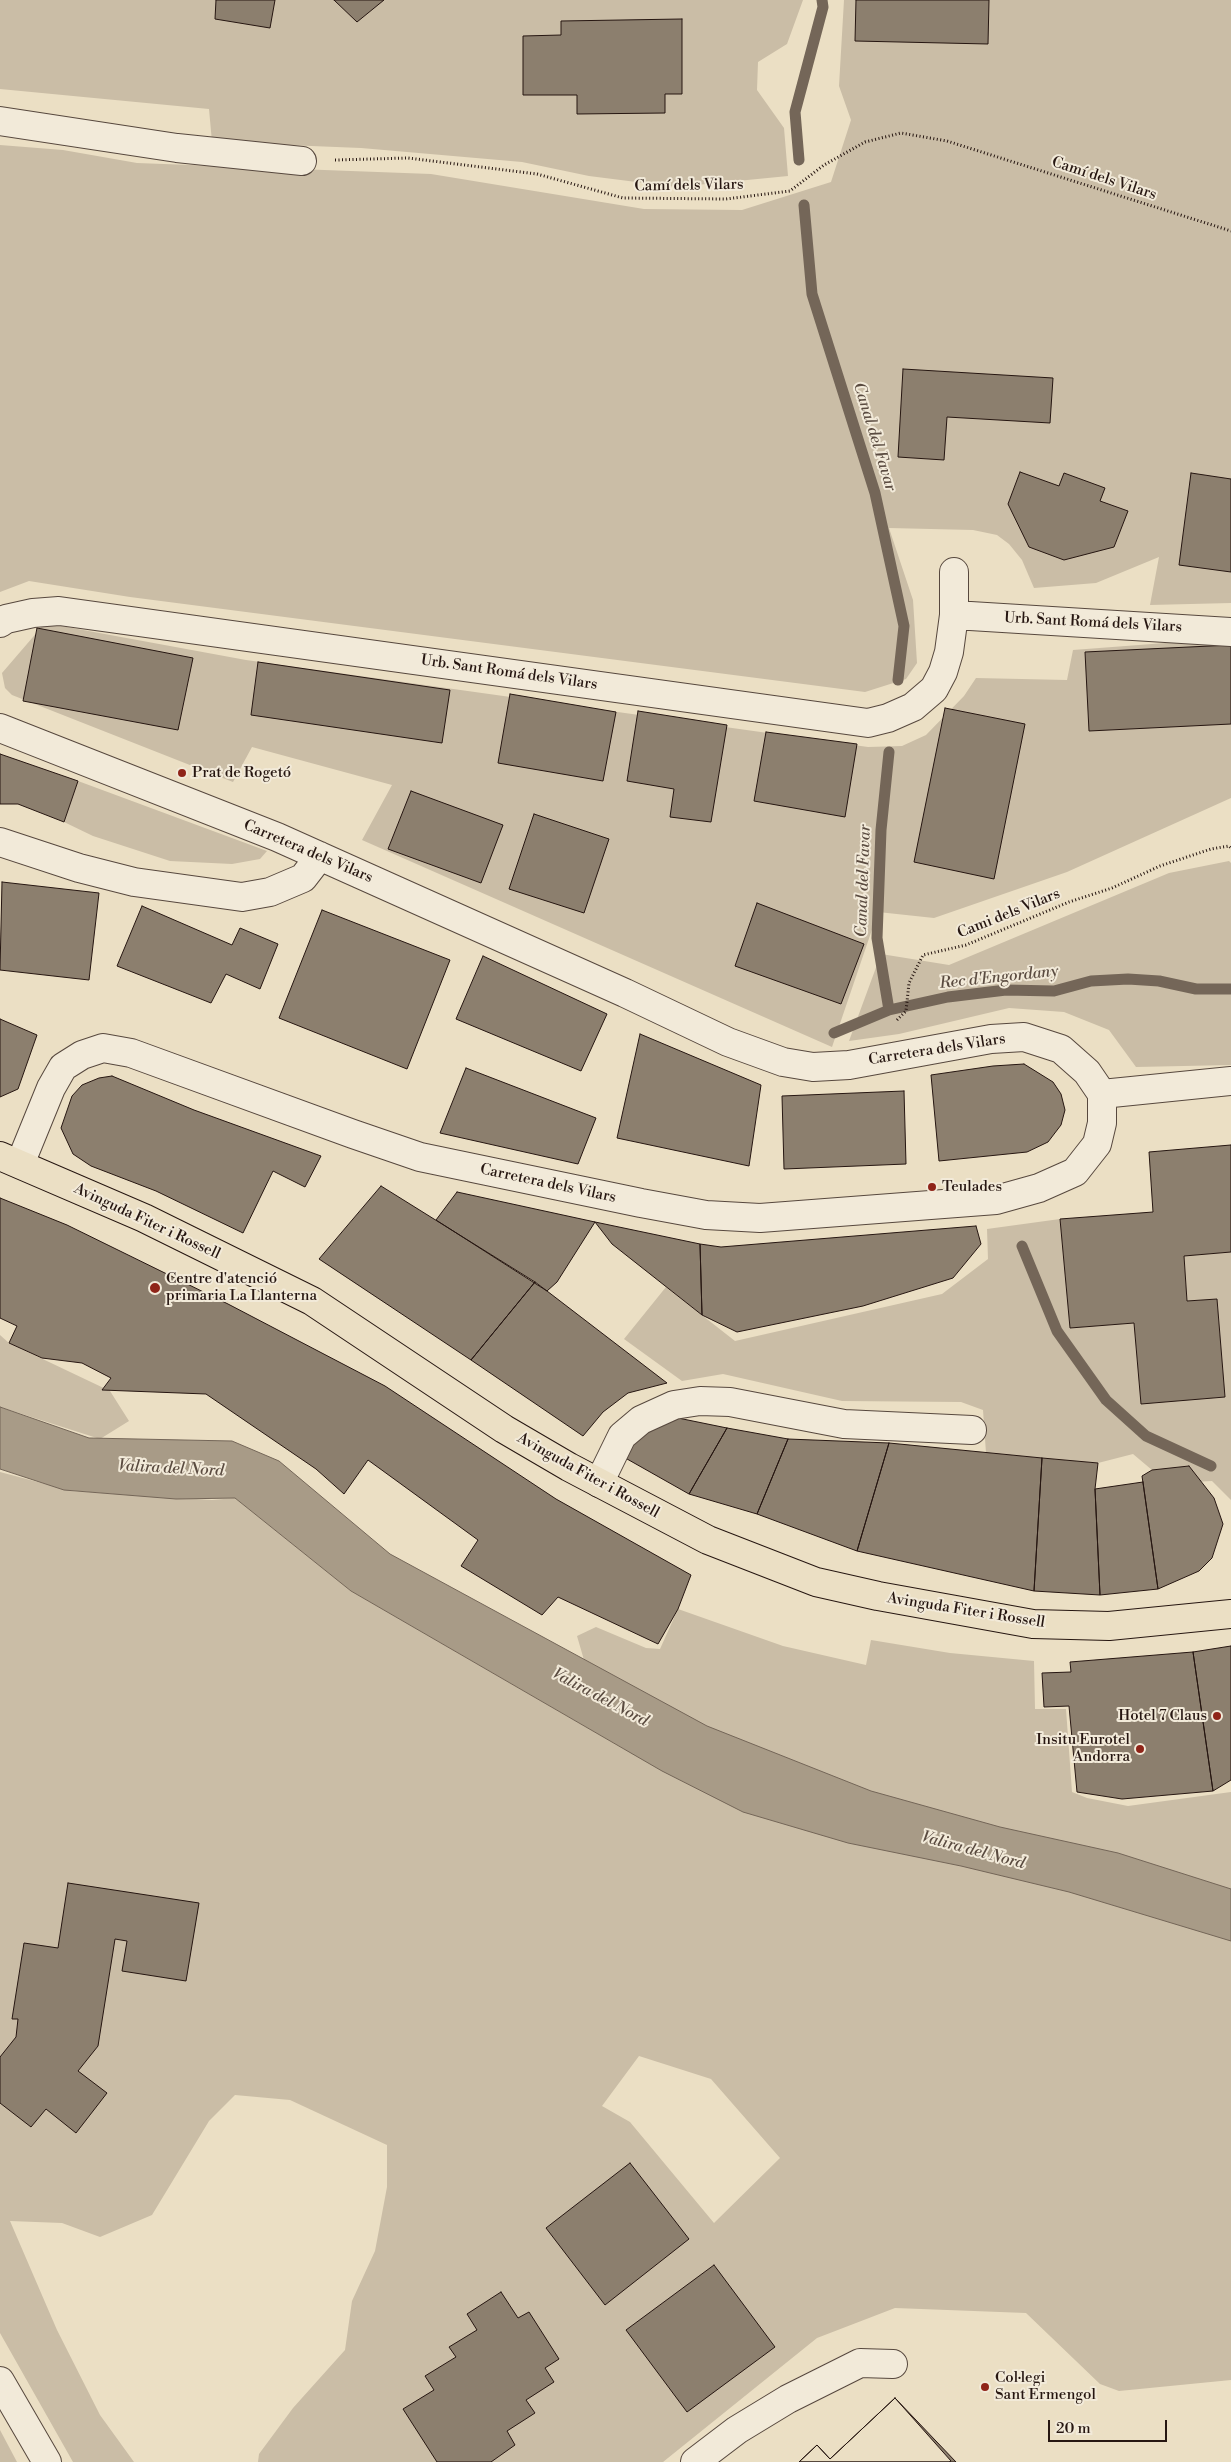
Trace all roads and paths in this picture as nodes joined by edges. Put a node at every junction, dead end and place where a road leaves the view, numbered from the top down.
1 (0, 121) edge
2 (302, 161) joint
3 (1231, 231) edge
4 (954, 572) dead end
5 (954, 615) junction
6 (0, 623) edge
7 (1231, 632) edge
8 (0, 728) edge
9 (0, 842) edge
10 (1231, 848) edge
11 (320, 856) junction
12 (892, 1025) dead end
13 (1231, 1081) edge
14 (1102, 1094) junction
15 (10, 1160) edge
16 (972, 1430) dead end
17 (599, 1483) junction
18 (1231, 1614) edge
19 (893, 2364) dead end
20 (0, 2381) edge
21 (47, 2462) edge
22 (695, 2462) edge

1 - 2 street
2 - 3 path, Camí dels Vilars
4 - 5 street, Urb. Sant Romá dels Vilars
5 - 6 street, Urb. Sant Romá dels Vilars
5 - 7 street, Urb. Sant Romá dels Vilars
8 - 11 street, Carretera dels Vilars
9 - 11 street
10 - 12 path, Cami dels Vilars
11 - 14 street, Carretera dels Vilars
13 - 14 street
14 - 15 street, Carretera dels Vilars
15 - 17 main road, Avinguda Fiter i Rossell
16 - 17 street
17 - 18 main road, Avinguda Fiter i Rossell
19 - 22 street
20 - 21 street

